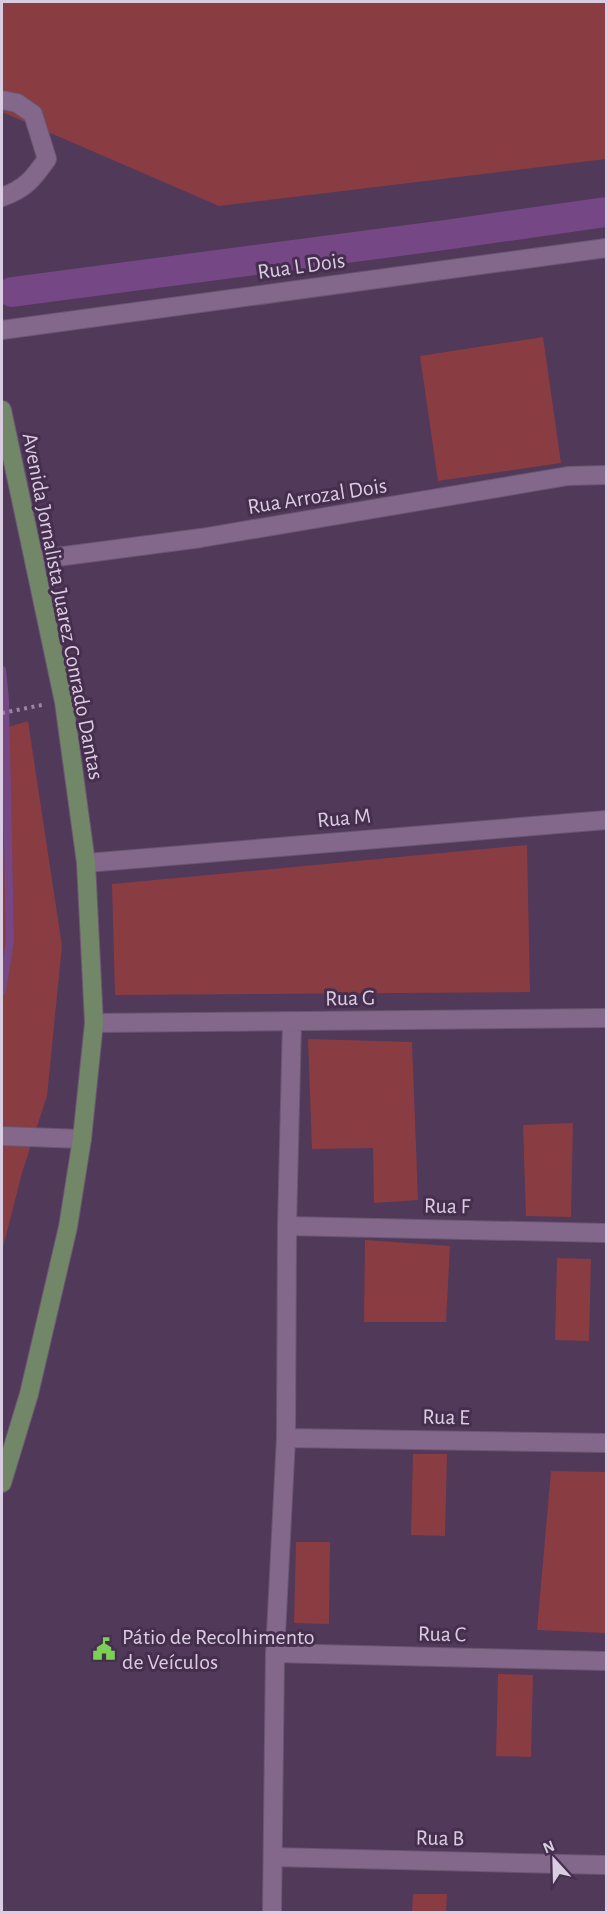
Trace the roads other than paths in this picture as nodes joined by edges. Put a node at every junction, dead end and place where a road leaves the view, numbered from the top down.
1 (2, 100) edge
2 (2, 197) edge
3 (606, 248) edge
4 (2, 330) edge
5 (2, 410) edge
6 (606, 475) edge
7 (34, 560) junction
8 (606, 820) edge
9 (86, 863) junction
10 (606, 1018) edge
11 (292, 1022) junction
12 (94, 1023) junction
13 (4, 1136) edge
14 (82, 1139) junction
15 (287, 1226) junction
16 (606, 1233) edge
17 (286, 1438) junction
18 (606, 1443) edge
19 (2, 1483) edge
20 (275, 1653) junction
21 (606, 1661) edge
22 (273, 1857) junction
23 (606, 1865) edge
24 (272, 1912) edge

1 - 2 street
3 - 4 street, Rua L Dois
5 - 7 main road, Avenida Jornalista Juarez Conrado Dantas
6 - 7 street, Rua Arrozal Dois
7 - 9 main road, Avenida Jornalista Juarez Conrado Dantas
8 - 9 street, Rua M
9 - 12 main road, Avenida Jornalista Juarez Conrado Dantas
10 - 11 street, Rua G
11 - 12 street, Rua G
11 - 15 street
12 - 14 main road, Avenida Jornalista Juarez Conrado Dantas
13 - 14 street
14 - 19 main road, Avenida Jornalista Juarez Conrado Dantas
15 - 16 street, Rua F
15 - 17 street
17 - 18 street, Rua E
17 - 20 street
20 - 21 street, Rua C
20 - 22 street
22 - 23 street, Rua B
22 - 24 street

